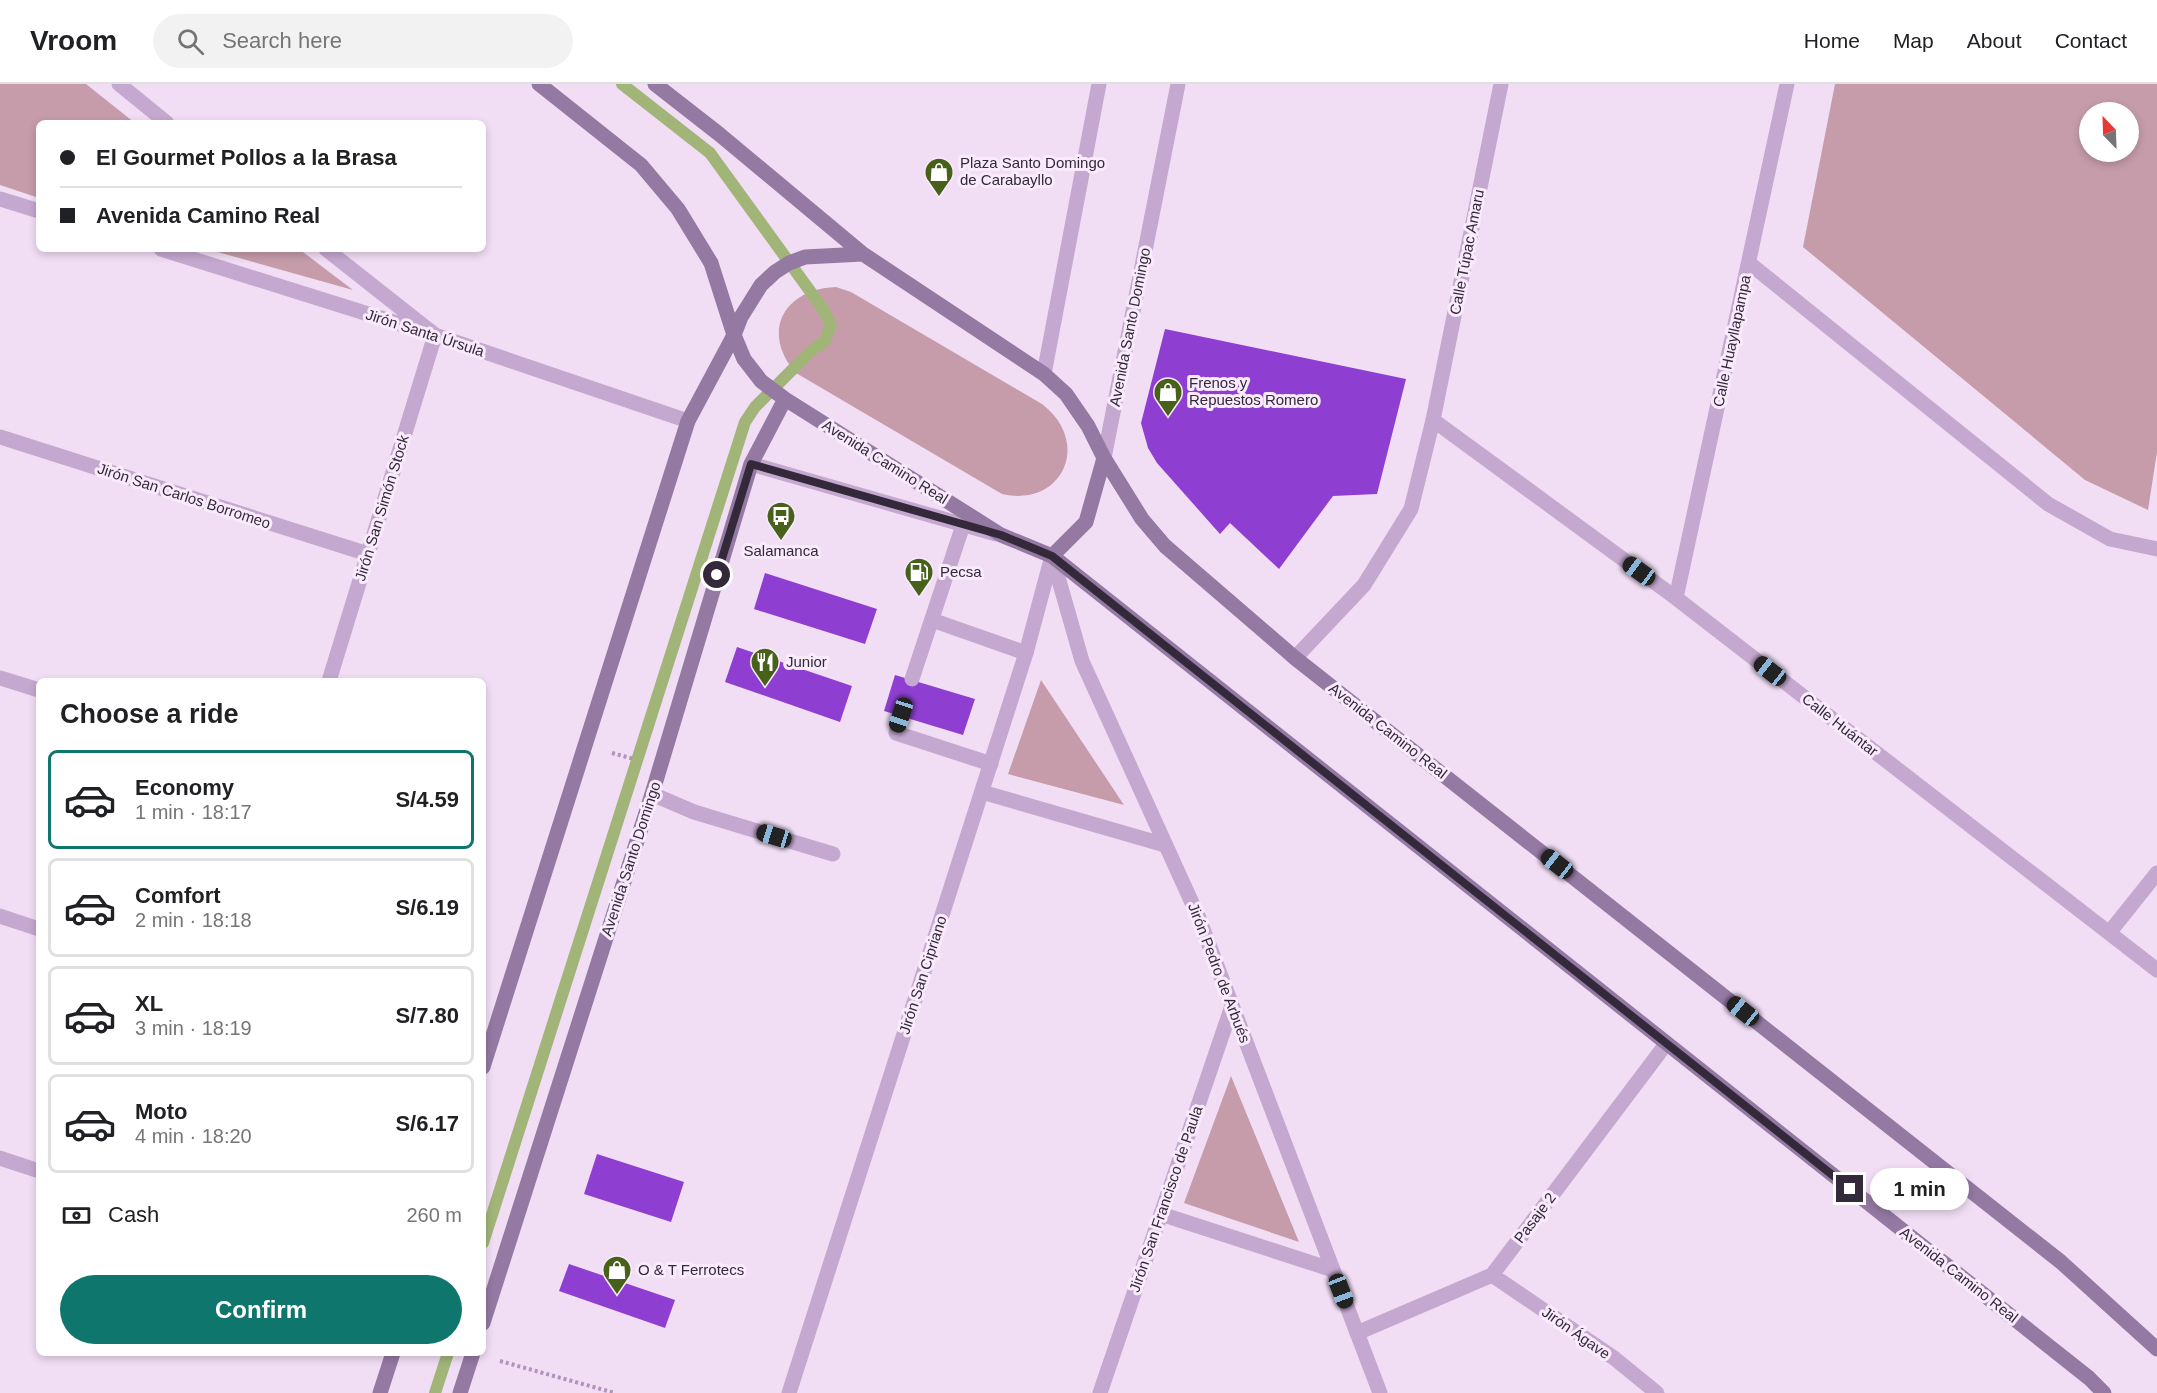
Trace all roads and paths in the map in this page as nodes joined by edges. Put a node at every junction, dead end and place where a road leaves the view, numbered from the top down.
1 (119, 84) edge
2 (539, 84) edge
3 (655, 84) edge
4 (1099, 84) edge
5 (1178, 84) edge
6 (1501, 84) edge
7 (1787, 84) edge
8 (163, 120) edge
9 (0, 199) edge
10 (36, 210) edge
11 (171, 252) edge
12 (330, 252) edge
13 (863, 254) junction
14 (1749, 263) junction
15 (435, 335) junction
16 (734, 335) junction
17 (1044, 374) junction
18 (785, 399) junction
19 (1433, 420) junction
20 (688, 421) junction
21 (0, 437) edge
22 (1104, 458) junction
23 (751, 464) junction
24 (963, 525) junction
25 (1001, 535) junction
26 (2157, 549) edge
27 (368, 554) junction
28 (1052, 556) junction
29 (1677, 598) junction
30 (932, 620) junction
31 (1026, 653) junction
32 (1295, 658) junction
33 (0, 678) edge
34 (330, 678) edge
35 (912, 680) dead end
36 (36, 689) edge
37 (901, 715) dead end
38 (586, 744) junction
39 (991, 764) junction
40 (660, 767) junction
41 (982, 792) junction
42 (652, 794) junction
43 (1165, 845) junction
44 (833, 854) dead end
45 (2157, 873) edge
46 (0, 916) edge
47 (36, 928) edge
48 (2109, 933) junction
49 (2157, 970) edge
50 (1232, 1006) junction
51 (1666, 1044) junction
52 (486, 1058) edge
53 (0, 1158) edge
54 (36, 1170) edge
55 (1161, 1214) junction
56 (1333, 1270) junction
57 (1492, 1275) junction
58 (486, 1314) edge
59 (1357, 1333) junction
60 (2157, 1349) edge
61 (392, 1356) edge
62 (472, 1356) edge
63 (484, 1356) edge
64 (380, 1393) edge
65 (460, 1393) edge
66 (615, 1393) edge
67 (789, 1393) edge
68 (1101, 1393) edge
69 (1380, 1393) edge
70 (1657, 1393) edge
71 (2104, 1393) edge

1 - 8 street
2 - 16 main road, Avenida Camino Real
3 - 13 main road, Avenida Camino Real
4 - 17 street
5 - 22 street, Avenida Santo Domingo
6 - 19 street, Calle Túpac Amaru
7 - 14 street, Calle Huayllapampa
9 - 10 street
11 - 15 street, Jirón Santa Úrsula
12 - 15 street
13 - 16 main road
13 - 17 main road, Avenida Camino Real
14 - 26 street
14 - 29 street, Calle Huayllapampa
15 - 20 street, Jirón Santa Úrsula
15 - 27 street, Jirón San Simón Stock
16 - 18 main road, Avenida Camino Real
16 - 20 main road
17 - 22 main road, Avenida Camino Real
18 - 23 main road, Avenida Santo Domingo
18 - 25 main road, Avenida Camino Real
19 - 29 street, Calle Huántar
19 - 32 street, Calle Túpac Amaru
20 - 38 main road
21 - 27 street, Jirón San Carlos Borromeo
22 - 28 main road, Avenida Santo Domingo
22 - 32 main road, Avenida Camino Real
23 - 24 street
23 - 40 main road, Avenida Santo Domingo
24 - 25 street
24 - 30 street
25 - 28 main road, Avenida Camino Real
27 - 34 street, Jirón San Simón Stock
28 - 31 street, Jirón San Cipriano
28 - 43 street, Jirón Pedro de Arbués
28 - 51 main road, Avenida Camino Real
29 - 48 street, Calle Huántar
30 - 31 street
30 - 35 street
31 - 39 street, Jirón San Cipriano
32 - 60 main road, Avenida Camino Real
33 - 36 street
37 - 39 street
38 - 40 path
38 - 52 main road
39 - 41 street, Jirón San Cipriano
40 - 42 main road, Avenida Santo Domingo
41 - 43 street
41 - 67 street, Jirón San Cipriano
42 - 44 street
42 - 58 main road, Avenida Santo Domingo
43 - 50 street, Jirón Pedro de Arbués
45 - 48 street
46 - 47 street
48 - 49 street, Calle Huántar
50 - 55 street, Jirón San Francisco de Paula
50 - 56 street, Jirón Pedro de Arbués
51 - 57 street, Pasaje 2
51 - 71 main road, Avenida Camino Real
53 - 54 street
55 - 56 street
55 - 68 street, Jirón San Francisco de Paula
56 - 59 street, Jirón Pedro de Arbués
57 - 59 street, Pasaje 2
57 - 70 street, Jirón Ágave
59 - 69 street, Jirón Pedro de Arbués
61 - 64 main road
62 - 65 main road
63 - 66 path

